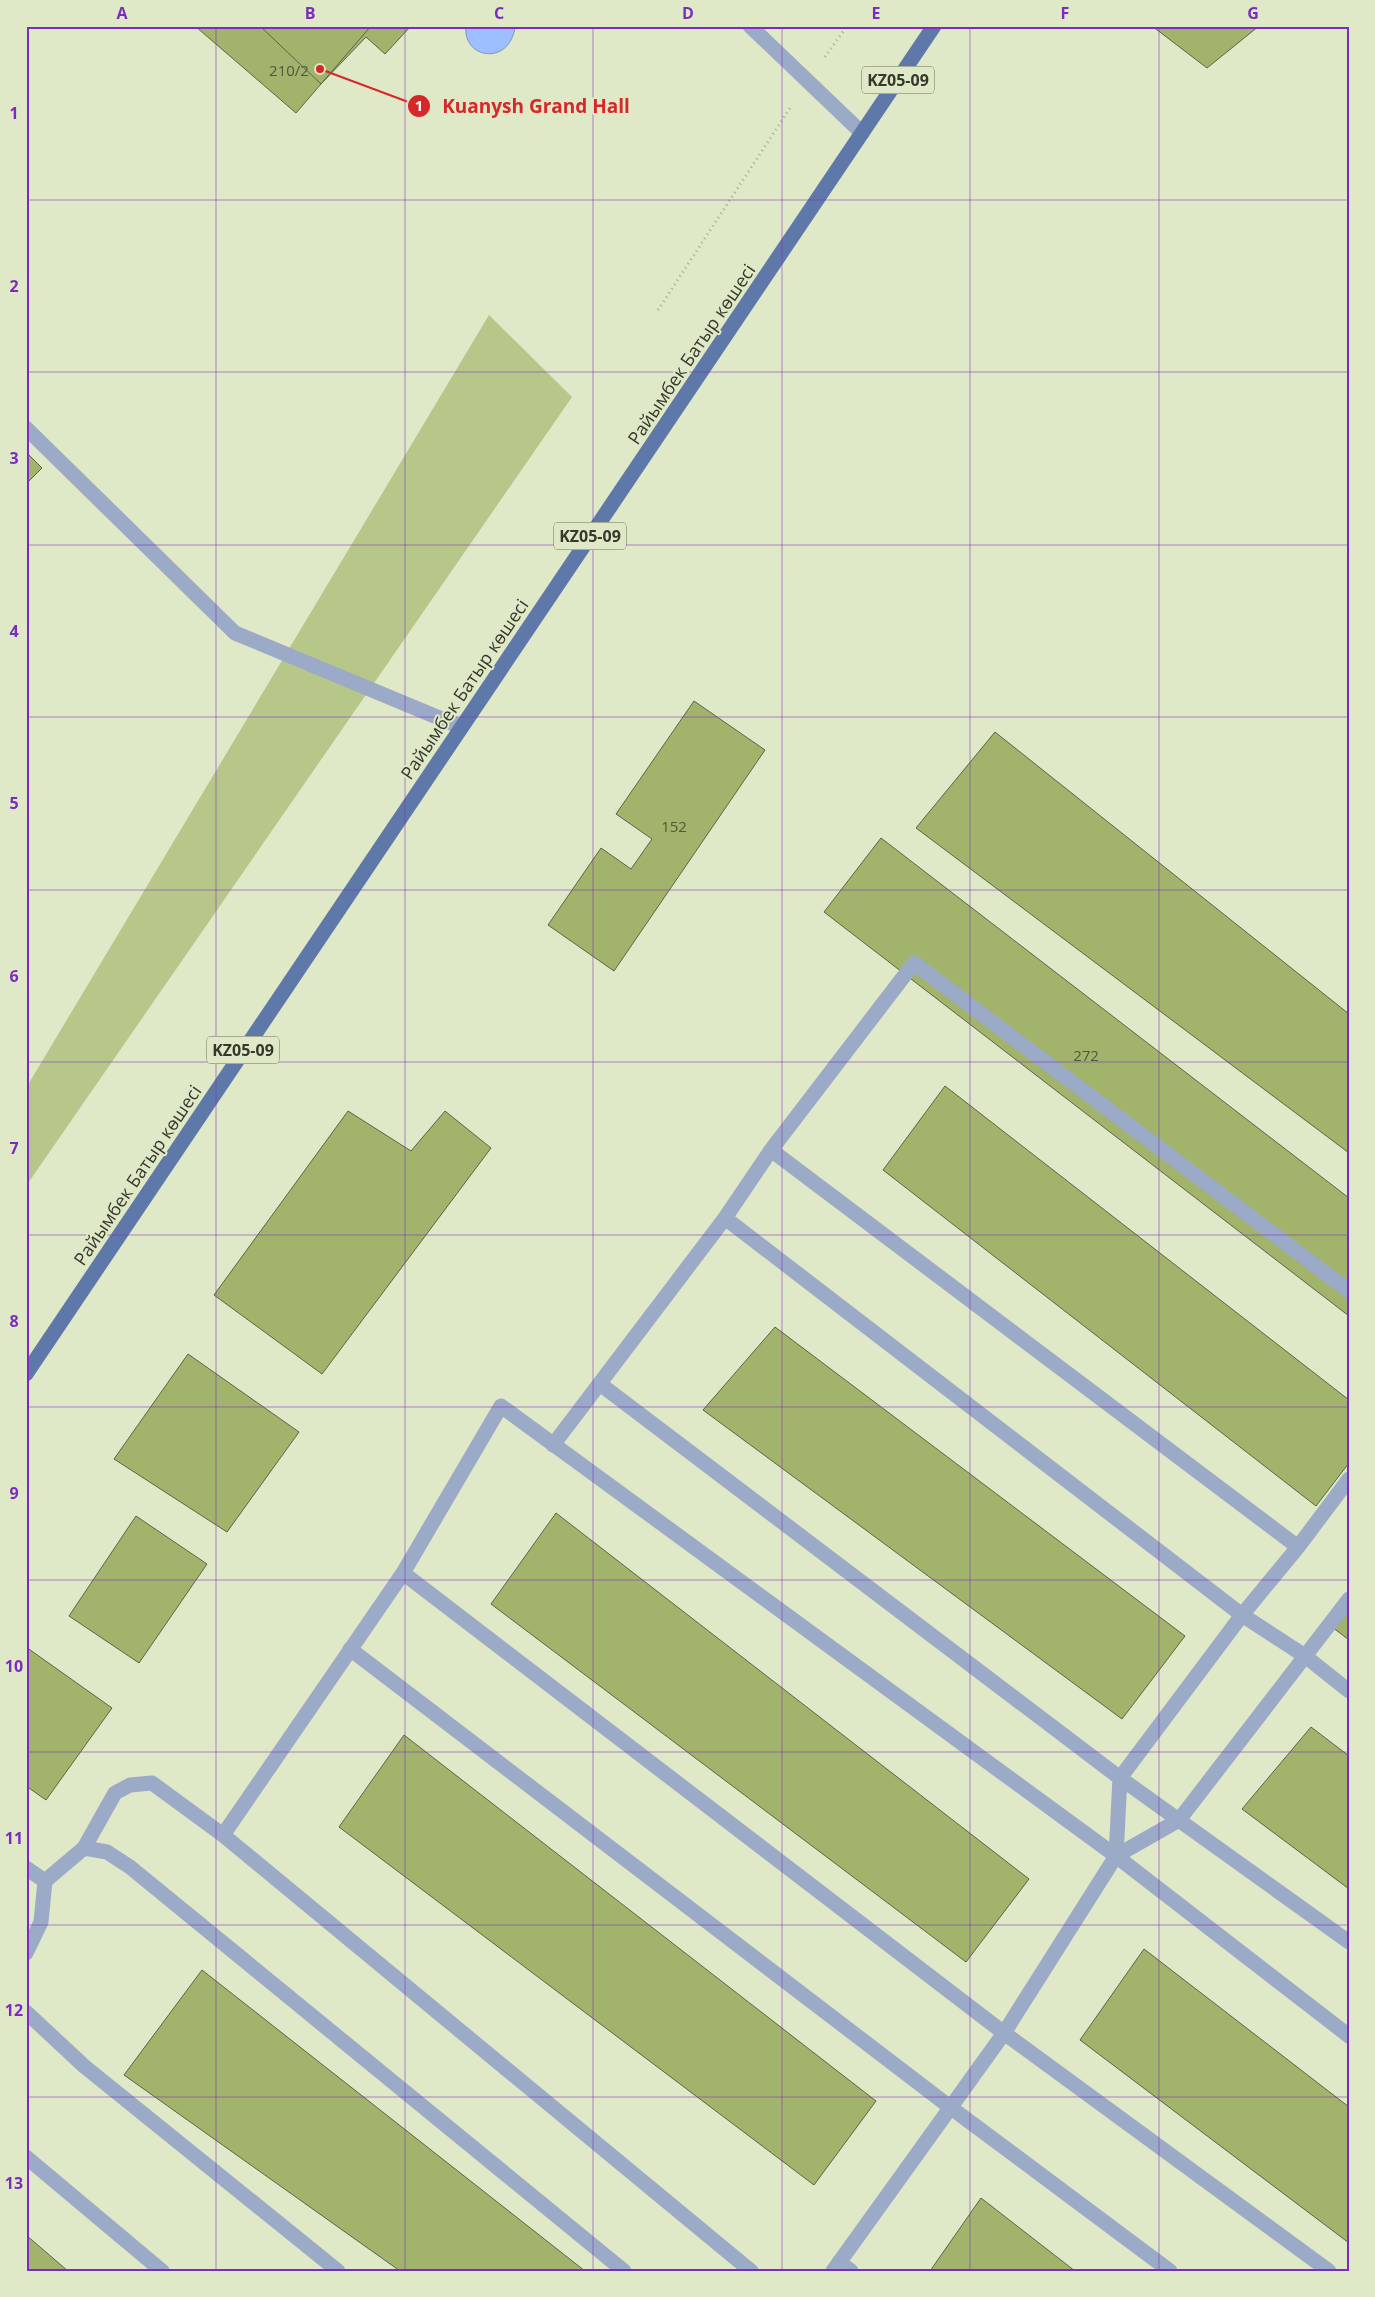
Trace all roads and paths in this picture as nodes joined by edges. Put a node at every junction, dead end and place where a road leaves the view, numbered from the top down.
1 (750, 26) edge
2 (847, 26) edge
3 (934, 26) edge
4 (808, 81) junction
5 (862, 133) junction
6 (658, 310) dead end
7 (26, 428) edge
8 (461, 727) junction
9 (771, 1150) junction
10 (725, 1218) junction
11 (1349, 1291) edge
12 (26, 1374) edge
13 (600, 1384) junction
14 (553, 1445) junction
15 (1349, 1479) edge
16 (1298, 1548) junction
17 (403, 1573) junction
18 (1349, 1599) edge
19 (1242, 1615) junction
20 (350, 1649) junction
21 (1305, 1656) junction
22 (1349, 1691) edge
23 (1120, 1778) junction
24 (1179, 1820) junction
25 (223, 1836) junction
26 (84, 1848) junction
27 (1116, 1856) junction
28 (26, 1868) edge
29 (45, 1881) junction
30 (1349, 1942) edge
31 (26, 1953) edge
32 (26, 2012) edge
33 (1004, 2034) junction
34 (1349, 2036) edge
35 (950, 2107) junction
36 (26, 2157) edge
37 (841, 2268) edge
38 (162, 2271) edge
39 (338, 2271) edge
40 (624, 2271) edge
41 (751, 2271) edge
42 (1170, 2271) edge
43 (1329, 2271) edge

1 - 4 street
2 - 4 path
3 - 5 main road, Райымбек Батыр көшесі / KZ05-09
4 - 5 street
4 - 6 path
5 - 8 main road, Райымбек Батыр көшесі / KZ05-09
7 - 8 street
8 - 12 main road, Райымбек Батыр көшесі / KZ05-09
9 - 10 street
9 - 11 street
9 - 16 street
10 - 13 street
10 - 19 street
13 - 14 street
13 - 23 street
14 - 17 street
14 - 27 street
15 - 16 street
16 - 19 street
17 - 20 street
17 - 33 street
18 - 21 street
19 - 21 street
19 - 23 street
20 - 25 street
20 - 35 street
21 - 22 street
21 - 24 street
23 - 24 street
23 - 27 street
24 - 27 street
24 - 30 street
25 - 26 street
25 - 41 street
26 - 29 street
26 - 40 street
27 - 33 street
27 - 34 street
28 - 29 street
29 - 31 street
32 - 39 street
33 - 35 street
33 - 43 street
35 - 37 street
35 - 42 street
36 - 38 street

